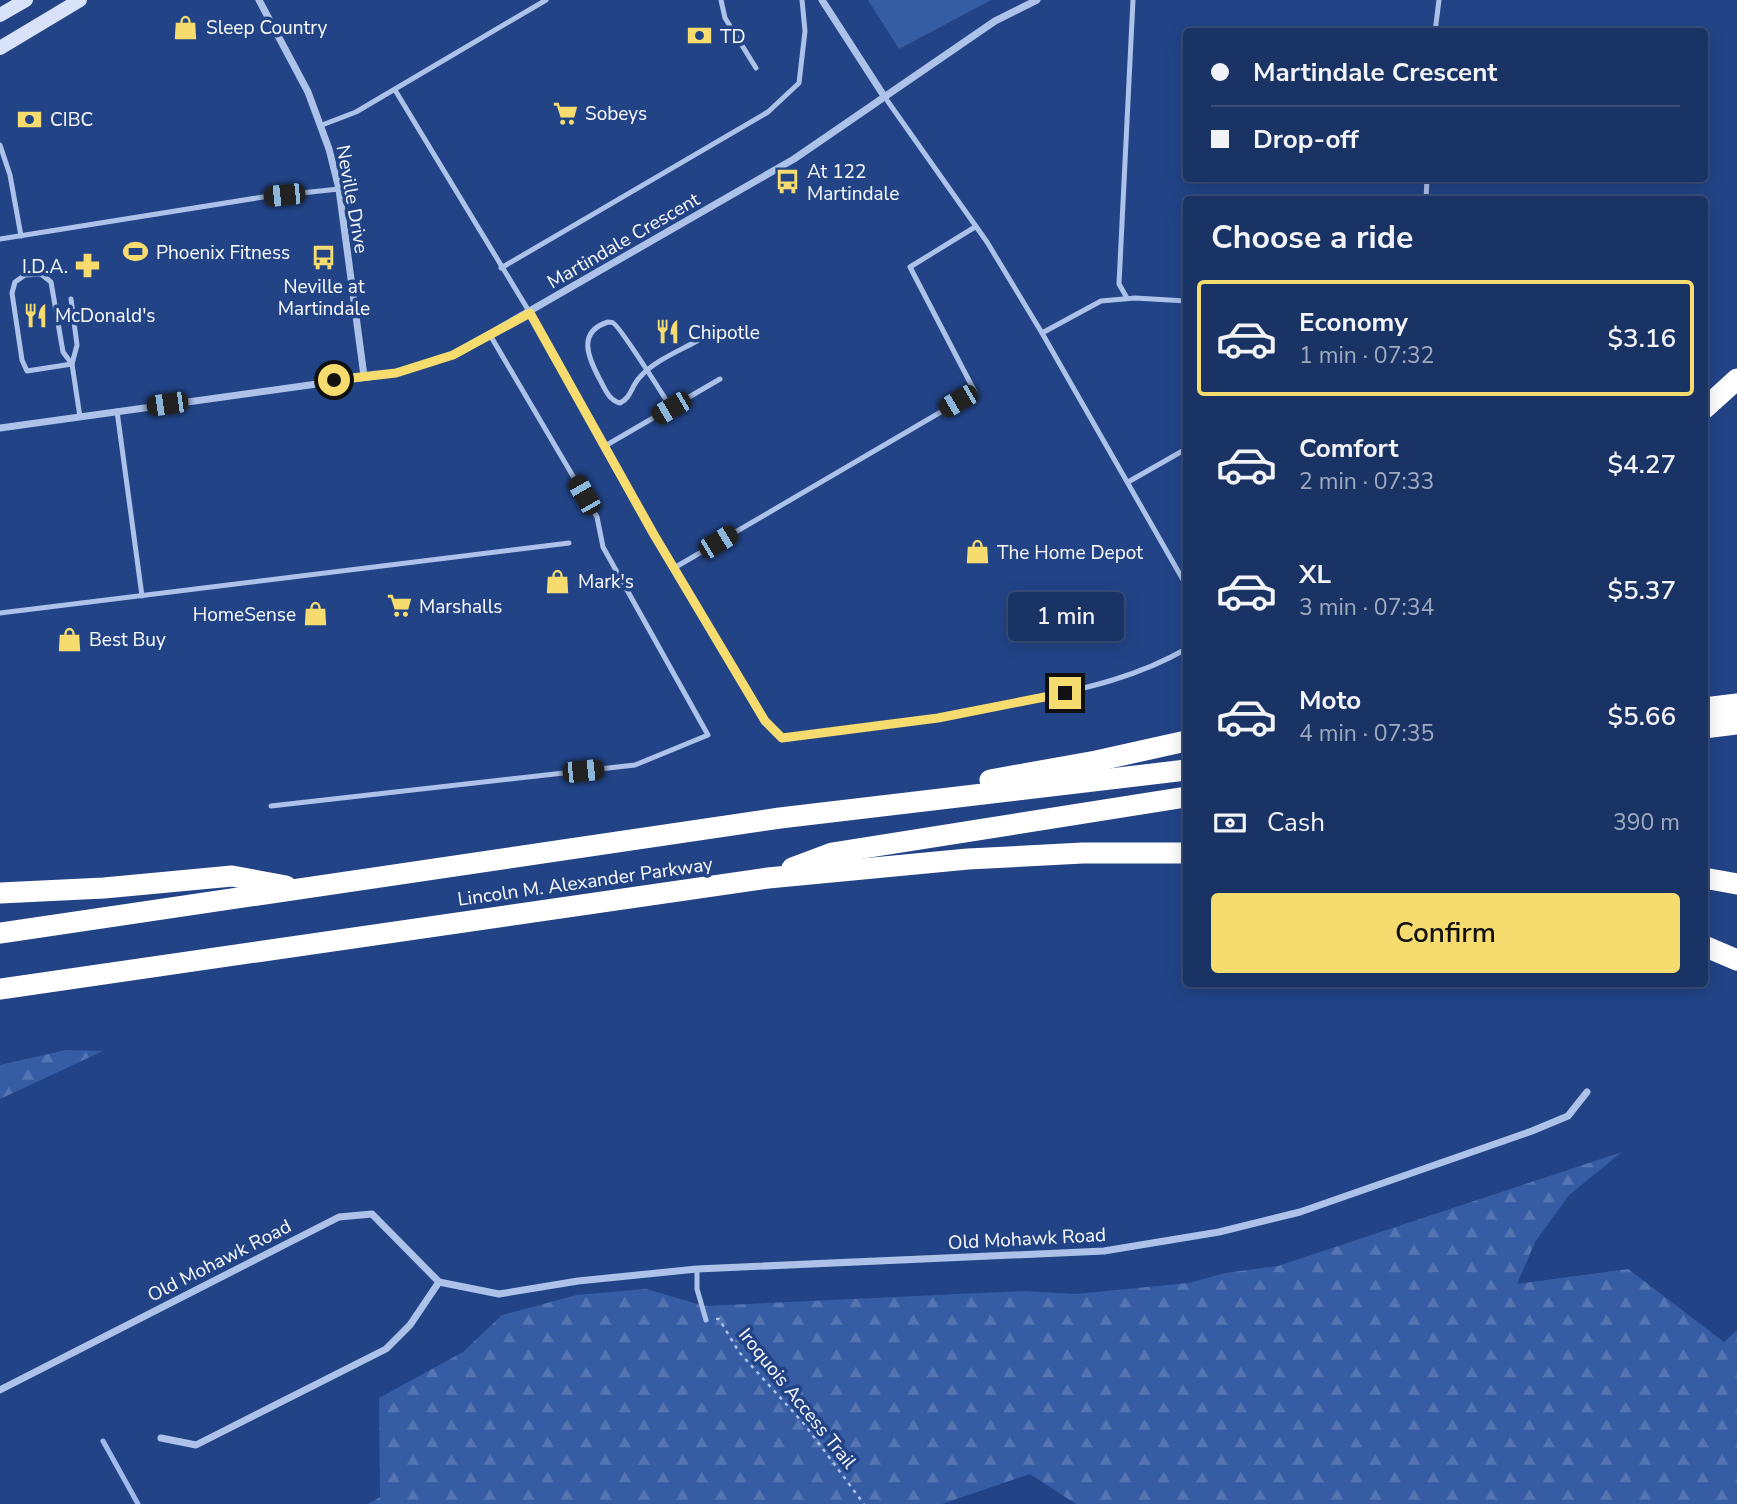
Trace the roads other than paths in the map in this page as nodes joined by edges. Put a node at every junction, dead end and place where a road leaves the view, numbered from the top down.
1 (26, 0) edge
2 (80, 0) edge
3 (259, 0) edge
4 (546, 0) edge
5 (721, 0) edge
6 (802, 0) edge
7 (822, 0) edge
8 (1037, 0) edge
9 (1133, 0) edge
10 (1439, 0) edge
11 (0, 15) edge
12 (1436, 28) edge
13 (0, 48) edge
14 (755, 68) dead end
15 (396, 90) junction
16 (884, 96) junction
17 (322, 124) junction
18 (0, 145) edge
19 (339, 189) junction
20 (975, 227) junction
21 (21, 236) junction
22 (0, 239) edge
23 (501, 268) junction
24 (71, 299) dead end
25 (1127, 299) junction
26 (1183, 301) edge
27 (530, 313) junction
28 (1042, 332) junction
29 (490, 335) junction
30 (697, 341) dead end
31 (72, 364) junction
32 (648, 370) junction
33 (363, 376) junction
34 (720, 379) dead end
35 (1737, 379) edge
36 (1708, 405) edge
37 (671, 408) junction
38 (117, 411) junction
39 (80, 417) junction
40 (0, 428) edge
41 (605, 446) junction
42 (1183, 451) edge
43 (1128, 482) junction
44 (569, 543) dead end
45 (674, 568) junction
46 (1183, 579) edge
47 (142, 597) junction
48 (0, 613) edge
49 (1183, 650) edge
50 (1737, 704) edge
51 (1708, 708) edge
52 (1737, 724) edge
53 (1708, 728) edge
54 (1183, 742) edge
55 (1183, 770) edge
56 (1183, 797) edge
57 (271, 806) dead end
58 (780, 818) junction
59 (1183, 854) edge
60 (768, 878) junction
61 (1708, 879) edge
62 (1737, 884) edge
63 (298, 888) junction
64 (0, 893) edge
65 (0, 933) edge
66 (1708, 948) edge
67 (1737, 960) edge
68 (43, 983) junction
69 (0, 989) edge
70 (0, 1004) edge
71 (1587, 1092) dead end
72 (697, 1269) junction
73 (439, 1282) junction
74 (706, 1320) road end
75 (0, 1390) edge
76 (161, 1438) dead end

1 - 11 main road
2 - 13 main road
3 - 17 street, Neville Drive
4 - 15 lane
5 - 14 lane
6 - 23 lane
7 - 16 street
8 - 16 street, Martindale Crescent
9 - 25 lane
10 - 12 lane
15 - 17 lane
15 - 23 lane
16 - 20 lane
16 - 27 street, Martindale Crescent
17 - 19 street, Neville Drive
18 - 21 lane
19 - 21 lane
19 - 33 street, Neville Drive
20 - 28 lane
20 - 45 lane
21 - 22 lane
23 - 27 lane
24 - 31 lane
25 - 26 lane
25 - 28 lane
27 - 29 street, Martindale Crescent
27 - 41 lane
28 - 43 lane
29 - 33 street, Martindale Crescent
29 - 57 lane
30 - 32 lane
31 - 31 lane
31 - 39 lane
32 - 32 lane
32 - 37 lane
33 - 38 street, Martindale Crescent
34 - 37 lane
35 - 36 highway
37 - 41 lane
38 - 39 street, Martindale Crescent
38 - 47 lane
39 - 40 street, Martindale Crescent
41 - 45 lane
42 - 43 lane
43 - 46 lane
44 - 47 lane
45 - 49 lane
47 - 48 lane
50 - 51 highway
52 - 53 highway
54 - 58 highway
55 - 58 highway
56 - 60 highway
58 - 63 highway, Lincoln M. Alexander Parkway
59 - 60 highway, Lincoln M. Alexander Parkway
60 - 68 highway, Lincoln M. Alexander Parkway
61 - 62 highway
63 - 64 highway
63 - 65 highway, Lincoln M. Alexander Parkway
66 - 67 highway
68 - 69 highway, Lincoln M. Alexander Parkway
68 - 70 highway
71 - 72 street, Old Mohawk Road
72 - 73 street, Old Mohawk Road
72 - 74 lane
73 - 75 street, Old Mohawk Road
73 - 76 street

